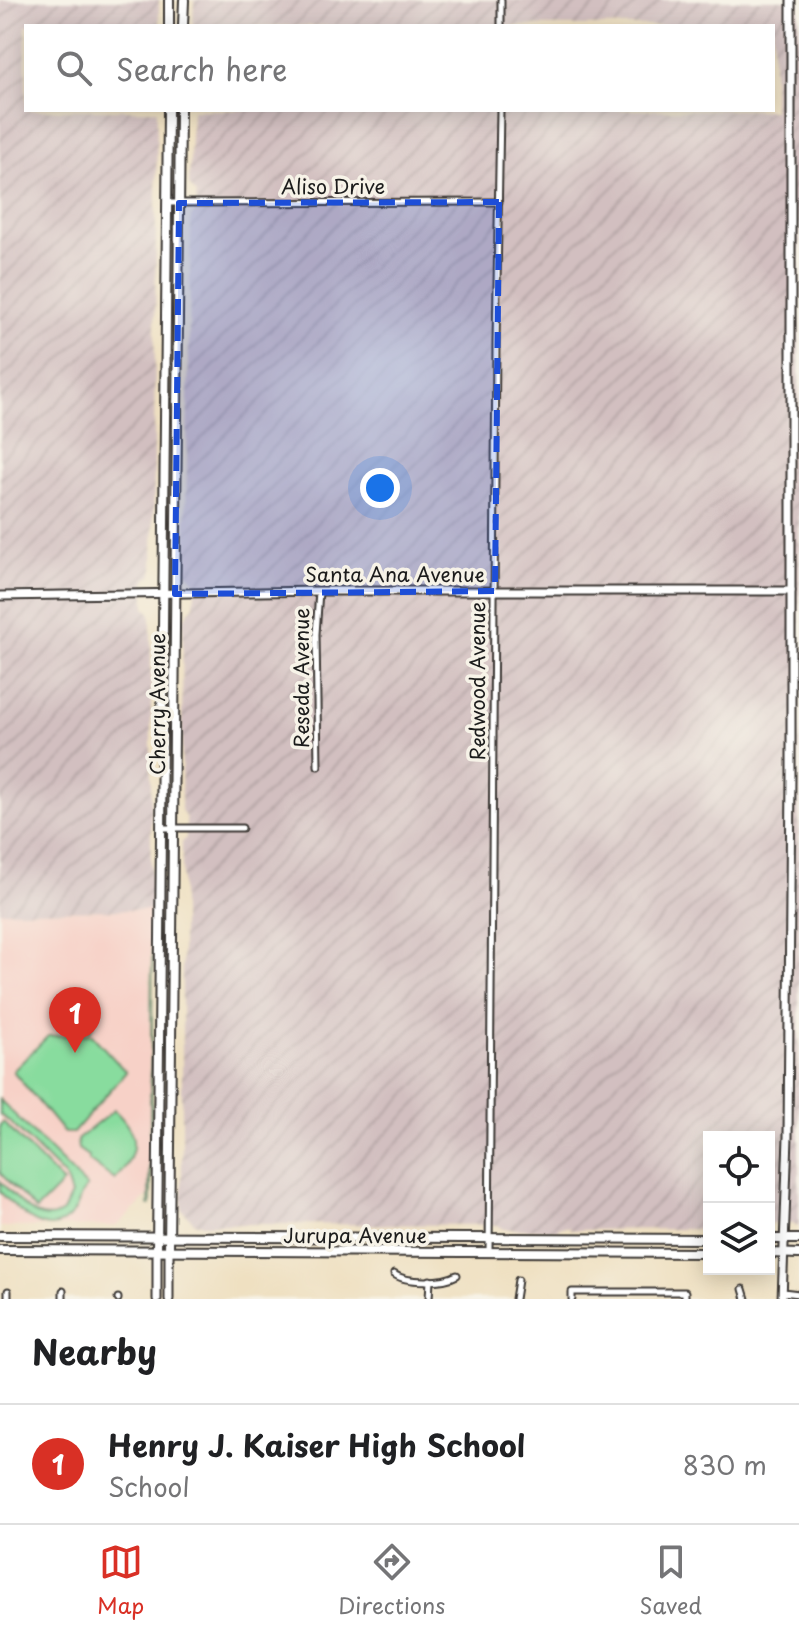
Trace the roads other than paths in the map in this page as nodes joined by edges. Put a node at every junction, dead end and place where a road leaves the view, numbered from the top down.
1 (169, 0) edge
2 (184, 0) edge
3 (501, 0) edge
4 (791, 0) edge
5 (169, 24) edge
6 (183, 24) edge
7 (501, 24) edge
8 (168, 112) edge
9 (180, 112) edge
10 (500, 112) edge
11 (499, 202) junction
12 (168, 203) junction
13 (179, 203) junction
14 (319, 591) junction
15 (495, 591) junction
16 (791, 591) junction
17 (175, 594) junction
18 (163, 595) junction
19 (0, 596) edge
20 (494, 745) junction
21 (503, 745) dead end
22 (318, 766) dead end
23 (162, 828) junction
24 (173, 828) junction
25 (242, 828) dead end
26 (0, 1236) edge
27 (157, 1237) junction
28 (169, 1237) junction
29 (490, 1239) junction
30 (703, 1239) edge
31 (775, 1239) edge
32 (784, 1239) junction
33 (799, 1239) edge
34 (0, 1250) edge
35 (157, 1250) junction
36 (169, 1250) junction
37 (489, 1253) junction
38 (703, 1253) edge
39 (775, 1253) edge
40 (784, 1253) junction
41 (799, 1254) edge
42 (394, 1274) dead end
43 (457, 1275) dead end
44 (430, 1280) junction
45 (518, 1280) dead end
46 (743, 1289) dead end
47 (8, 1291) dead end
48 (63, 1291) dead end
49 (799, 1294) edge
50 (572, 1296) edge
51 (685, 1296) edge
52 (783, 1296) edge
53 (8, 1299) edge
54 (63, 1299) edge
55 (157, 1299) edge
56 (169, 1299) edge
57 (429, 1299) edge
58 (515, 1299) edge
59 (746, 1299) edge

1 - 5 main road
2 - 6 main road
3 - 7 street
4 - 16 street
8 - 12 main road, Cherry Avenue
9 - 13 main road, Cherry Avenue
10 - 11 street, Redwood Avenue
11 - 13 street, Aliso Drive
11 - 15 street, Redwood Avenue
12 - 13 street, Aliso Drive
12 - 18 main road, Cherry Avenue
13 - 17 main road, Cherry Avenue
14 - 15 street, Santa Ana Avenue
14 - 17 street, Santa Ana Avenue
14 - 22 street, Reseda Avenue
15 - 16 street, Santa Ana Avenue
15 - 20 street, Redwood Avenue
16 - 32 street
17 - 18 street, Santa Ana Avenue
17 - 24 main road, Cherry Avenue
18 - 19 street, Santa Ana Avenue
18 - 23 main road, Cherry Avenue
20 - 21 street
20 - 29 street, Redwood Avenue
23 - 24 street
23 - 27 main road, Cherry Avenue
24 - 25 street
24 - 28 main road, Cherry Avenue
26 - 27 main road, Jurupa Avenue
27 - 28 main road, Jurupa Avenue
27 - 35 main road, Cherry Avenue
28 - 29 main road, Jurupa Avenue
28 - 36 main road, Cherry Avenue
29 - 30 main road, Jurupa Avenue
29 - 37 street, Redwood Avenue
31 - 32 main road
32 - 33 main road
32 - 40 street
34 - 35 main road, Jurupa Avenue
35 - 36 main road, Jurupa Avenue
35 - 55 street, Cherry Avenue
36 - 37 main road, Jurupa Avenue
36 - 56 street, Cherry Avenue
37 - 38 main road, Jurupa Avenue
39 - 40 main road
40 - 41 main road
40 - 52 street
42 - 44 street
43 - 44 street
44 - 57 street
45 - 58 street
46 - 59 street
47 - 53 street
48 - 54 street
49 - 52 street
50 - 51 street

